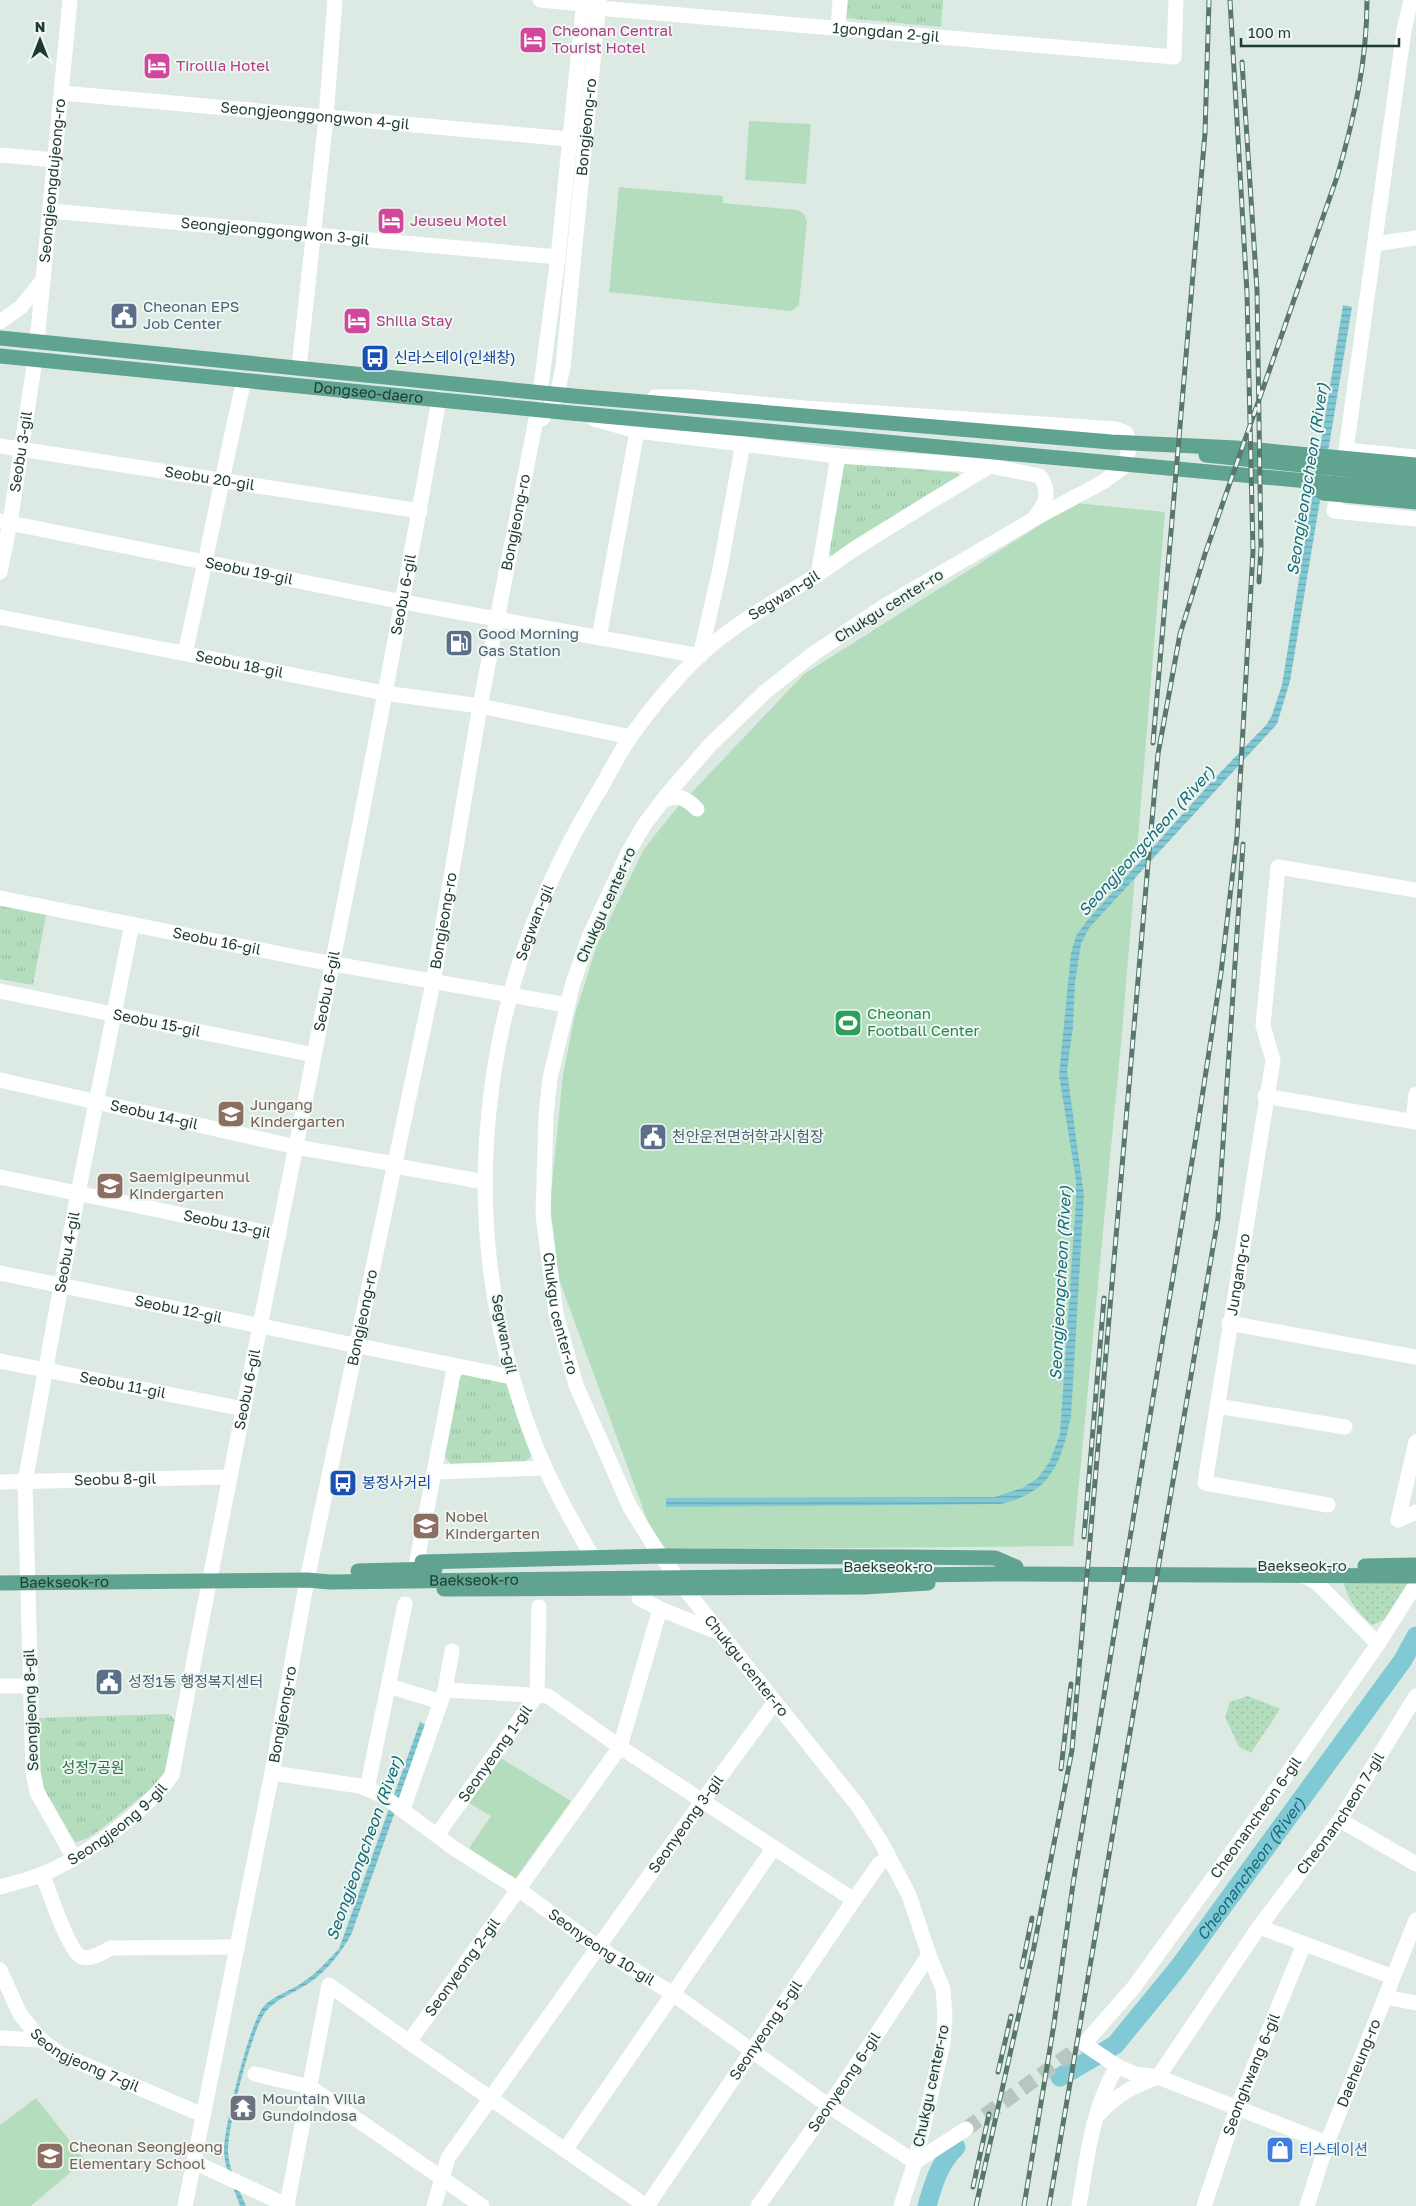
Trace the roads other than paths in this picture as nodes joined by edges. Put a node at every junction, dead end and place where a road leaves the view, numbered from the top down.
1 (70, 0) edge
2 (336, 0) edge
3 (540, 0) edge
4 (840, 0) edge
5 (1176, 0) edge
6 (1411, 0) edge
7 (583, 2) edge
8 (599, 4) edge
9 (838, 28) junction
10 (62, 93) junction
11 (326, 118) junction
12 (569, 139) junction
13 (0, 155) edge
14 (55, 160) junction
15 (51, 211) junction
16 (312, 234) junction
17 (1416, 238) edge
18 (1375, 244) junction
19 (558, 257) junction
20 (43, 280) junction
21 (0, 322) edge
22 (0, 338) edge
23 (37, 342) junction
24 (0, 356) edge
25 (35, 360) junction
26 (299, 367) junction
27 (244, 380) junction
28 (540, 393) junction
29 (557, 395) junction
30 (573, 396) junction
31 (439, 399) junction
32 (544, 410) junction
33 (571, 413) junction
34 (637, 431) junction
35 (1111, 442) junction
36 (743, 443) junction
37 (0, 446) edge
38 (20, 450) junction
39 (973, 450) junction
40 (1346, 450) junction
41 (1376, 453) junction
42 (838, 456) junction
43 (1416, 457) edge
44 (1416, 465) edge
45 (990, 466) junction
46 (1416, 477) edge
47 (1353, 478) junction
48 (220, 481) junction
49 (1416, 491) edge
50 (1416, 502) edge
51 (420, 511) junction
52 (1370, 514) junction
53 (1034, 518) junction
54 (1416, 519) edge
55 (5, 522) edge
56 (206, 561) junction
57 (0, 572) edge
58 (818, 575) junction
59 (402, 602) junction
60 (0, 617) edge
61 (497, 620) junction
62 (599, 638) junction
63 (185, 653) junction
64 (700, 656) junction
65 (384, 693) junction
66 (480, 706) junction
67 (630, 737) junction
68 (662, 801) junction
69 (697, 809) dead end
70 (1416, 890) edge
71 (0, 898) edge
72 (132, 924) junction
73 (333, 964) junction
74 (433, 983) junction
75 (0, 991) edge
76 (510, 996) junction
77 (566, 1005) junction
78 (116, 1014) junction
79 (314, 1054) junction
80 (0, 1080) edge
81 (1416, 1094) edge
82 (1265, 1096) junction
83 (97, 1102) junction
84 (1414, 1122) edge
85 (296, 1146) junction
86 (395, 1165) junction
87 (0, 1177) edge
88 (485, 1182) junction
89 (78, 1193) junction
90 (279, 1235) junction
91 (0, 1273) edge
92 (61, 1286) junction
93 (1229, 1323) junction
94 (261, 1328) junction
95 (357, 1345) junction
96 (1416, 1357) edge
97 (0, 1361) edge
98 (455, 1366) junction
99 (45, 1369) junction
100 (512, 1377) junction
101 (1217, 1406) junction
102 (244, 1409) junction
103 (1344, 1427) dead end
104 (1416, 1442) edge
105 (545, 1468) junction
106 (434, 1472) junction
107 (230, 1477) junction
108 (0, 1482) edge
109 (25, 1482) junction
110 (1328, 1505) dead end
111 (1416, 1512) edge
112 (662, 1556) junction
113 (593, 1558) junction
114 (1016, 1567) junction
115 (411, 1571) junction
116 (1068, 1571) junction
117 (1190, 1571) junction
118 (1412, 1571) edge
119 (709, 1572) junction
120 (996, 1574) junction
121 (308, 1580) junction
122 (27, 1582) junction
123 (209, 1582) junction
124 (1327, 1582) junction
125 (0, 1583) edge
126 (1416, 1584) edge
127 (684, 1589) junction
128 (638, 1598) dead end
129 (405, 1604) dead end
130 (539, 1607) dead end
131 (660, 1609) junction
132 (720, 1633) junction
133 (1378, 1644) junction
134 (452, 1651) dead end
135 (0, 1686) edge
136 (29, 1686) junction
137 (389, 1686) junction
138 (537, 1695) junction
139 (443, 1696) junction
140 (1416, 1696) edge
141 (775, 1702) junction
142 (620, 1747) junction
143 (272, 1773) junction
144 (367, 1789) junction
145 (703, 1800) junction
146 (403, 1809) junction
147 (1340, 1820) junction
148 (437, 1835) junction
149 (773, 1849) junction
150 (74, 1858) junction
151 (888, 1858) junction
152 (1416, 1864) edge
153 (42, 1874) junction
154 (0, 1888) edge
155 (518, 1890) junction
156 (854, 1900) junction
157 (1416, 1920) edge
158 (1259, 1927) junction
159 (1304, 1944) junction
160 (237, 1947) junction
161 (599, 1948) junction
162 (929, 1955) junction
163 (0, 1970) edge
164 (1393, 1977) junction
165 (673, 1994) junction
166 (1386, 1997) junction
167 (1416, 2003) edge
168 (0, 2038) edge
169 (41, 2040) junction
170 (409, 2042) junction
171 (753, 2051) junction
172 (1115, 2065) junction
173 (255, 2074) dead end
174 (1158, 2077) junction
175 (310, 2087) junction
176 (492, 2098) junction
177 (829, 2106) junction
178 (1236, 2108) junction
179 (204, 2115) junction
180 (1094, 2119) junction
181 (966, 2129) tunnel mouth
182 (1327, 2143) junction
183 (565, 2150) junction
184 (194, 2162) junction
185 (915, 2162) junction
186 (440, 2178) junction
187 (185, 2206) edge
188 (288, 2206) edge
189 (434, 2206) edge
190 (482, 2206) edge
191 (646, 2206) edge
192 (758, 2206) edge
193 (901, 2206) edge
194 (1079, 2206) edge
195 (1204, 2206) edge
196 (1307, 2206) edge

1 - 10 street, Seongjeongdujeong-ro
2 - 11 street
3 - 7 street
4 - 9 street
5 - 9 street, 1gongdan 2-gil
6 - 18 street
7 - 12 street, Bongjeong-ro
8 - 9 street, 1gongdan 2-gil
8 - 29 street, Bongjeong-ro
10 - 11 street, Seongjeonggongwon 4-gil
10 - 14 street, Seongjeongdujeong-ro
11 - 12 street, Seongjeonggongwon 4-gil
11 - 16 street
12 - 19 street, Bongjeong-ro
13 - 14 street
14 - 15 street, Seongjeongdujeong-ro
15 - 16 street, Seongjeonggongwon 3-gil
15 - 20 street, Seongjeongdujeong-ro
16 - 19 street, Seongjeonggongwon 3-gil
16 - 26 street
17 - 18 street
18 - 40 street
19 - 28 street, Bongjeong-ro
20 - 21 street
20 - 23 street, Seongjeongdujeong-ro
22 - 23 main road, Dongseo-daero
23 - 25 main road, Seongjeongdujeong-ro
23 - 26 main road, Dongseo-daero
24 - 25 main road, Dongseo-daero
25 - 27 main road, Dongseo-daero
25 - 38 street, Seobu 3-gil
26 - 28 main road, Dongseo-daero
27 - 31 main road, Dongseo-daero
27 - 48 street
28 - 29 main road, Dongseo-daero
28 - 32 main road, Bongjeong-ro
29 - 30 main road, Dongseo-daero
29 - 32 street, Bongjeong-ro
30 - 35 main road, Dongseo-daero
30 - 53 street, Chukgu center-ro
31 - 32 main road, Dongseo-daero
31 - 51 street, Seobu 6-gil
32 - 33 main road, Dongseo-daero
32 - 61 street, Bongjeong-ro
33 - 34 street
33 - 39 main road, Dongseo-daero
34 - 36 street
34 - 62 street
35 - 44 main road
35 - 46 main road
36 - 42 street
36 - 64 street
37 - 38 street, Seobu 20-gil
38 - 48 street, Seobu 20-gil
38 - 55 street, Seobu 3-gil
39 - 49 main road
39 - 50 main road
40 - 41 street
40 - 47 street
40 - 52 street
41 - 43 street
41 - 47 street
42 - 45 street
42 - 58 street
45 - 53 street
45 - 58 street, Segwan-gil
47 - 52 street
48 - 51 street, Seobu 20-gil
48 - 56 street
51 - 59 street, Seobu 6-gil
52 - 54 street
53 - 68 street, Chukgu center-ro
55 - 56 street, Seobu 19-gil
55 - 57 street, Seobu 3-gil
56 - 59 street, Seobu 19-gil
56 - 63 street
58 - 64 street, Segwan-gil
59 - 61 street, Seobu 19-gil
59 - 65 street, Seobu 6-gil
60 - 63 street, Seobu 18-gil
61 - 62 street, Seobu 19-gil
61 - 66 street, Bongjeong-ro
62 - 64 street, Seobu 19-gil
63 - 65 street, Seobu 18-gil
64 - 67 street, Segwan-gil
65 - 66 street, Seobu 18-gil
65 - 73 street, Seobu 6-gil
66 - 67 street, Seobu 18-gil
66 - 74 street, Bongjeong-ro
67 - 76 street, Segwan-gil
68 - 69 street
68 - 77 street, Chukgu center-ro
70 - 82 street, Jungang-ro
71 - 72 street, Seobu 16-gil
72 - 73 street, Seobu 16-gil
72 - 78 street, Seobu 4-gil
73 - 74 street, Seobu 16-gil
73 - 79 street, Seobu 6-gil
74 - 76 street, Seobu 16-gil
74 - 86 street, Bongjeong-ro
75 - 78 street, Seobu 15-gil
76 - 77 street, Seobu 16-gil
76 - 88 street, Segwan-gil
77 - 112 street, Chukgu center-ro
78 - 79 street, Seobu 15-gil
78 - 83 street, Seobu 4-gil
79 - 85 street, Seobu 6-gil
80 - 83 street, Seobu 14-gil
81 - 84 street
82 - 84 street
82 - 93 street, Jungang-ro
83 - 85 street, Seobu 14-gil
83 - 89 street, Seobu 4-gil
85 - 86 street, Seobu 14-gil
85 - 90 street, Seobu 6-gil
86 - 88 street, Seobu 14-gil
86 - 95 street, Bongjeong-ro
87 - 89 street, Seobu 13-gil
88 - 100 street, Segwan-gil
89 - 90 street, Seobu 13-gil
89 - 92 street, Seobu 4-gil
90 - 94 street, Seobu 6-gil
91 - 92 street, Seobu 12-gil
92 - 94 street, Seobu 12-gil
92 - 99 street, Seobu 4-gil
93 - 96 street, Jungang-ro
93 - 101 street
94 - 95 street, Seobu 12-gil
94 - 102 street, Seobu 6-gil
95 - 98 street, Seobu 12-gil
95 - 121 street, Bongjeong-ro
97 - 99 street, Seobu 11-gil
98 - 100 street, Seobu 12-gil
98 - 106 street
99 - 102 street, Seobu 11-gil
99 - 109 street, Seobu 4-gil
100 - 105 street, Segwan-gil
101 - 103 street
101 - 110 street
102 - 107 street, Seobu 6-gil
104 - 111 street
105 - 106 street
105 - 113 street, Segwan-gil
106 - 115 street
107 - 109 street, Seobu 8-gil
107 - 123 street, Seobu 6-gil
108 - 109 street, Seobu 8-gil
109 - 122 street, Seobu 4-gil
112 - 113 main road
112 - 114 main road
112 - 127 street, Chukgu center-ro
113 - 115 main road
114 - 116 main road, Baekseok-ro
114 - 119 main road, Baekseok-ro
115 - 119 main road, Baekseok-ro
115 - 121 main road, Baekseok-ro
115 - 127 main road
116 - 117 main road
116 - 120 main road, Baekseok-ro
117 - 118 main road, Baekseok-ro
117 - 124 main road, Baekseok-ro
118 - 124 main road, Baekseok-ro
119 - 120 main road, Baekseok-ro
120 - 127 main road
121 - 123 main road, Baekseok-ro
121 - 143 street, Bongjeong-ro
122 - 123 main road, Baekseok-ro
122 - 125 main road, Baekseok-ro
122 - 136 street, Seongjeong 8-gil
123 - 150 street, Seongjeong 9-gil
124 - 133 street
126 - 133 street, Cheonancheon 6-gil
127 - 132 street, Chukgu center-ro
128 - 131 street
129 - 137 street
130 - 138 street, Seonyeong 1-gil
131 - 132 street
131 - 142 street, Seonyeong 2-gil
132 - 141 street, Chukgu center-ro
133 - 172 street, Cheonancheon 6-gil
134 - 139 street
135 - 136 street
136 - 150 street, Seongjeong 8-gil
137 - 139 street
137 - 144 street
138 - 139 street
138 - 142 street
138 - 148 street, Seonyeong 1-gil
139 - 146 street
140 - 147 street, Cheonancheon 7-gil
141 - 145 street, Seonyeong 3-gil
141 - 151 street, Chukgu center-ro
142 - 145 street
142 - 155 street, Seonyeong 2-gil
143 - 144 street, Seonyeong 10-gil
143 - 160 street, Bongjeong-ro
144 - 146 street, Seonyeong 10-gil
145 - 149 street
145 - 161 street, Seonyeong 3-gil
146 - 148 street, Seonyeong 10-gil
147 - 152 street
147 - 158 street, Cheonancheon 7-gil
148 - 155 street, Seonyeong 10-gil
149 - 156 street
149 - 165 street
150 - 153 street, Seongjeong 9-gil
151 - 156 street, Seonyeong 5-gil
151 - 162 street, Chukgu center-ro
153 - 154 street, Seongjeong 9-gil
153 - 160 street
155 - 161 street, Seonyeong 10-gil
155 - 170 street, Seonyeong 2-gil
156 - 171 street, Seonyeong 5-gil
157 - 164 street, Daeheung-ro
158 - 159 street
158 - 174 street, Cheonancheon 7-gil
159 - 164 street
159 - 178 street, Seonghwang 6-gil
160 - 179 street, Bongjeong-ro
161 - 165 street, Seonyeong 10-gil
161 - 176 street, Seonyeong 3-gil
162 - 177 street, Seonyeong 6-gil
162 - 185 street, Chukgu center-ro
163 - 169 street, Seongjeong 7-gil
164 - 166 street, Daeheung-ro
165 - 171 street, Seonyeong 10-gil
165 - 183 street
166 - 167 street
166 - 182 street, Daeheung-ro
168 - 169 street
169 - 179 street, Seongjeong 7-gil
170 - 175 street
170 - 176 street
171 - 177 street, Seonyeong 10-gil
171 - 191 street, Seonyeong 5-gil
172 - 174 street
172 - 180 street
173 - 175 street
174 - 178 street
174 - 180 street
175 - 186 street
175 - 188 street
176 - 183 street
176 - 186 street, Seonyeong 3-gil
177 - 185 street, Seonyeong 10-gil
177 - 192 street, Seonyeong 6-gil
178 - 182 street
178 - 195 street, Seonghwang 6-gil
179 - 184 street, Bongjeong-ro
180 - 194 street
181 - 185 street
182 - 196 street, Daeheung-ro
183 - 191 street
184 - 187 street, Bongjeong-ro
184 - 188 street
185 - 193 street, Chukgu center-ro
186 - 189 street, Seonyeong 3-gil
186 - 190 street

